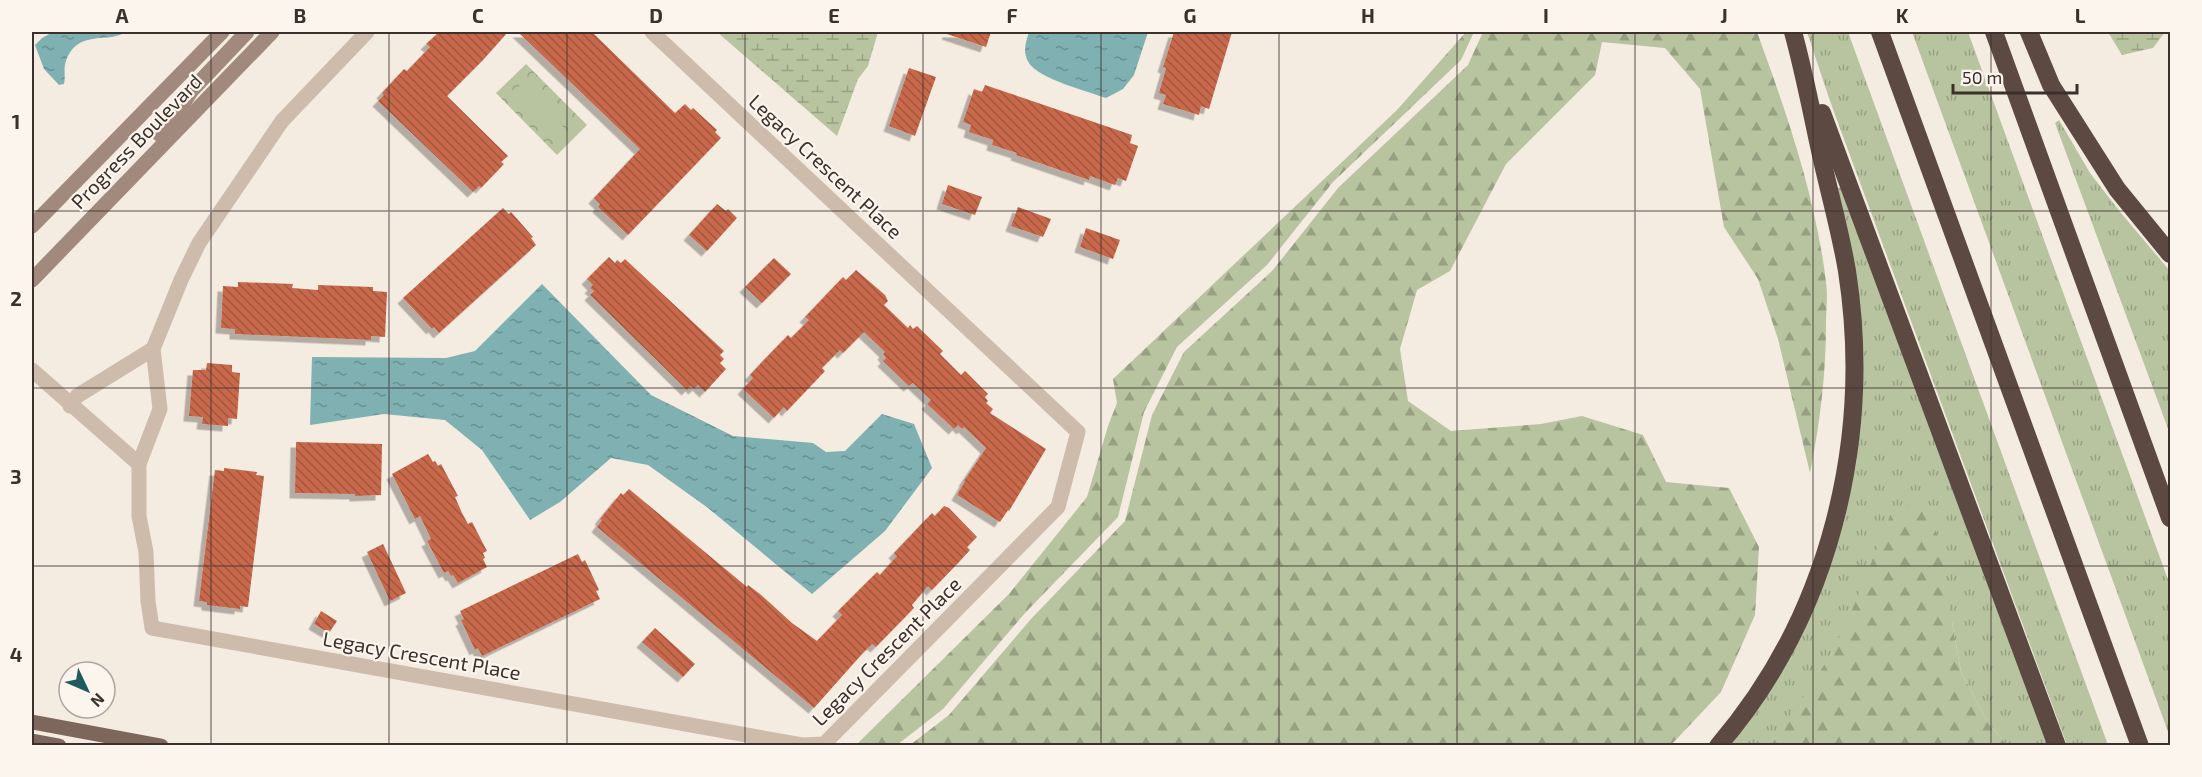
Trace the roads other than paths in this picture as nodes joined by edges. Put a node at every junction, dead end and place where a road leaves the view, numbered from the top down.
1 (222, 32) edge
2 (247, 32) edge
3 (272, 32) edge
4 (367, 32) edge
5 (652, 32) edge
6 (1793, 32) edge
7 (1880, 32) edge
8 (1994, 32) edge
9 (2029, 32) edge
10 (1798, 49) junction
11 (32, 226) edge
12 (2170, 254) edge
13 (32, 280) edge
14 (153, 349) junction
15 (32, 370) edge
16 (70, 406) junction
17 (139, 465) junction
18 (2170, 518) edge
19 (32, 722) edge
20 (32, 741) edge
21 (59, 746) edge
22 (160, 746) edge
23 (1718, 746) edge
24 (2056, 746) edge
25 (2140, 746) edge

1 - 11 main road, Progress Boulevard
2 - 13 main road
3 - 13 main road, Progress Boulevard
4 - 14 street, Legacy Crescent Place
5 - 17 street, Legacy Crescent Place
6 - 10 highway
7 - 25 highway
8 - 18 highway
9 - 12 highway
10 - 23 highway
10 - 24 highway
14 - 16 street
14 - 17 street, Legacy Crescent Place
15 - 16 street
16 - 17 street
19 - 22 main road
20 - 21 main road

